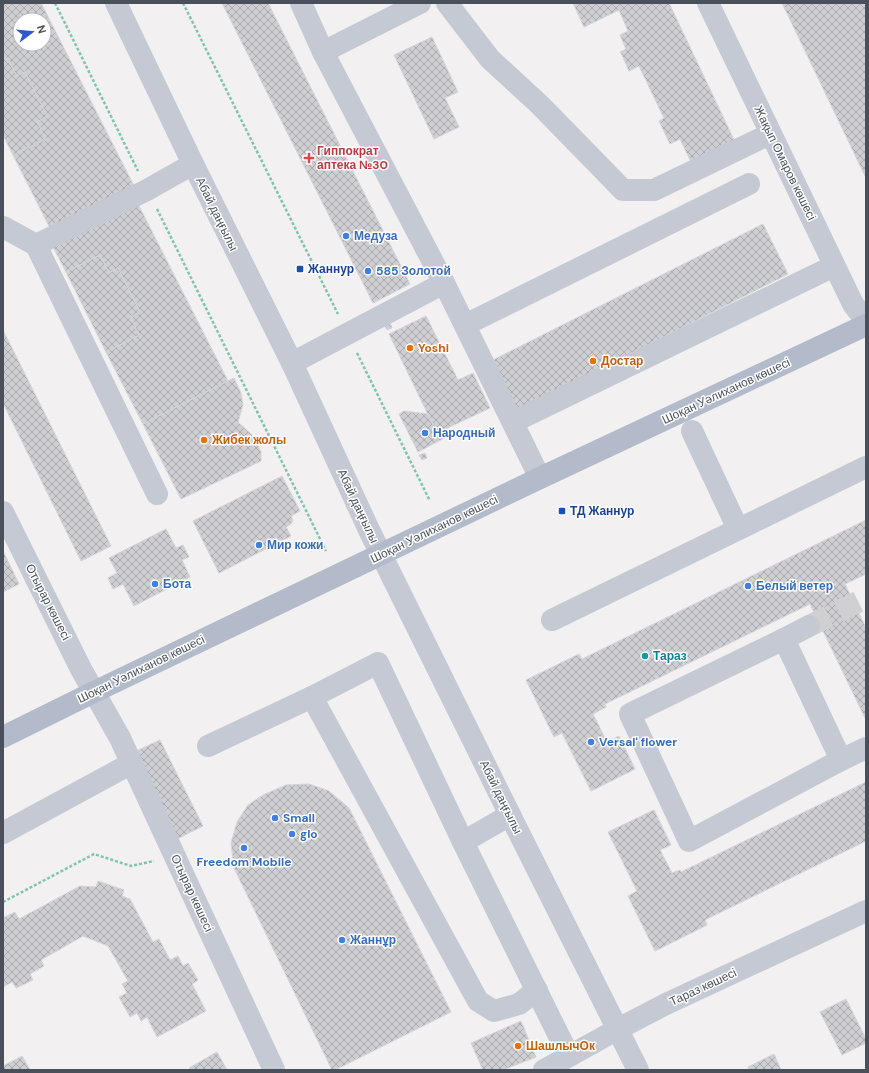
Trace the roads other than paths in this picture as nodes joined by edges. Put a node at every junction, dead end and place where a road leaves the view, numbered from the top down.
1 (116, 3) edge
2 (300, 3) edge
3 (420, 3) edge
4 (447, 3) edge
5 (708, 3) edge
6 (323, 52) junction
7 (770, 134) junction
8 (193, 164) junction
9 (749, 184) dead end
10 (3, 227) edge
11 (36, 246) junction
12 (834, 266) junction
13 (444, 283) junction
14 (866, 321) edge
15 (465, 325) junction
16 (866, 325) edge
17 (292, 363) junction
18 (513, 422) junction
19 (692, 431) dead end
20 (866, 467) edge
21 (540, 478) junction
22 (156, 494) dead end
23 (3, 512) edge
24 (738, 529) junction
25 (381, 554) junction
26 (552, 620) dead end
27 (809, 626) tunnel mouth
28 (784, 639) junction
29 (94, 692) junction
30 (312, 697) junction
31 (3, 737) edge
32 (208, 746) dead end
33 (866, 748) edge
34 (841, 760) junction
35 (132, 763) junction
36 (510, 815) junction
37 (3, 833) edge
38 (463, 842) junction
39 (866, 911) edge
40 (537, 990) junction
41 (618, 1029) junction
42 (569, 1056) junction
43 (274, 1070) edge
44 (544, 1070) edge
45 (638, 1070) edge

1 - 8 street, Абай даңғылы
2 - 6 street
3 - 6 street
4 - 7 street
5 - 7 street, Жақып Омаров көшесі
6 - 13 street
7 - 12 street, Жақып Омаров көшесі
8 - 11 street
8 - 17 street, Абай даңғылы
9 - 15 street
10 - 11 street
11 - 22 street
12 - 14 street, Жақып Омаров көшесі
12 - 18 street
13 - 15 street
13 - 17 street
15 - 18 street
16 - 21 main road, Шоқан Уәлиханов көшесі
17 - 25 street, Абай даңғылы
18 - 21 street
19 - 24 street
20 - 24 street
21 - 25 main road, Шоқан Уәлиханов көшесі
23 - 29 street, Отырар көшесі
24 - 26 street
25 - 29 main road, Шоқан Уәлиханов көшесі
25 - 36 street, Абай даңғылы
27 - 28 street
28 - 34 street
28 - 34 street
29 - 31 main road, Шоқан Уәлиханов көшесі
29 - 35 street, Отырар көшесі
30 - 32 street
30 - 38 street
30 - 40 street
33 - 34 street
35 - 37 street
35 - 43 street, Отырар көшесі
36 - 38 street
36 - 41 street, Абай даңғылы
38 - 40 street
39 - 41 street, Тараз көшесі
40 - 42 street
41 - 42 street, Тараз көшесі
41 - 45 street, Абай даңғылы
42 - 44 street, Тараз көшесі

